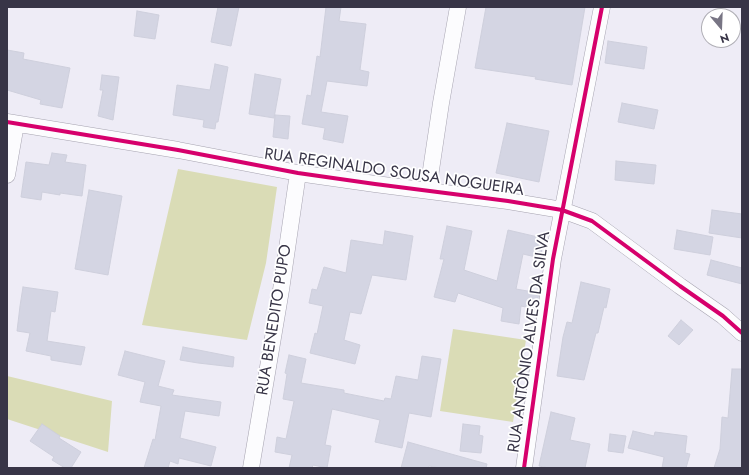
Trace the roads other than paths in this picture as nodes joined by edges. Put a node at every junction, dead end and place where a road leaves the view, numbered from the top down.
1 (458, 7) edge
2 (602, 7) edge
3 (12, 123) edge
4 (298, 173) junction
5 (7, 175) edge
6 (428, 190) junction
7 (562, 210) junction
8 (742, 333) edge
9 (251, 468) edge
10 (524, 468) edge

1 - 6 street
2 - 7 street, RUA ANTÔNIO ALVES DA SILVA
3 - 4 street, RUA REGINALDO SOUSA NOGUEIRA
3 - 5 street
4 - 6 street, RUA REGINALDO SOUSA NOGUEIRA
4 - 9 street, RUA BENEDITO PUPO
6 - 7 street, RUA REGINALDO SOUSA NOGUEIRA
7 - 8 street, RUA REGINALDO SOUSA NOGUEIRA
7 - 10 street, RUA ANTÔNIO ALVES DA SILVA

